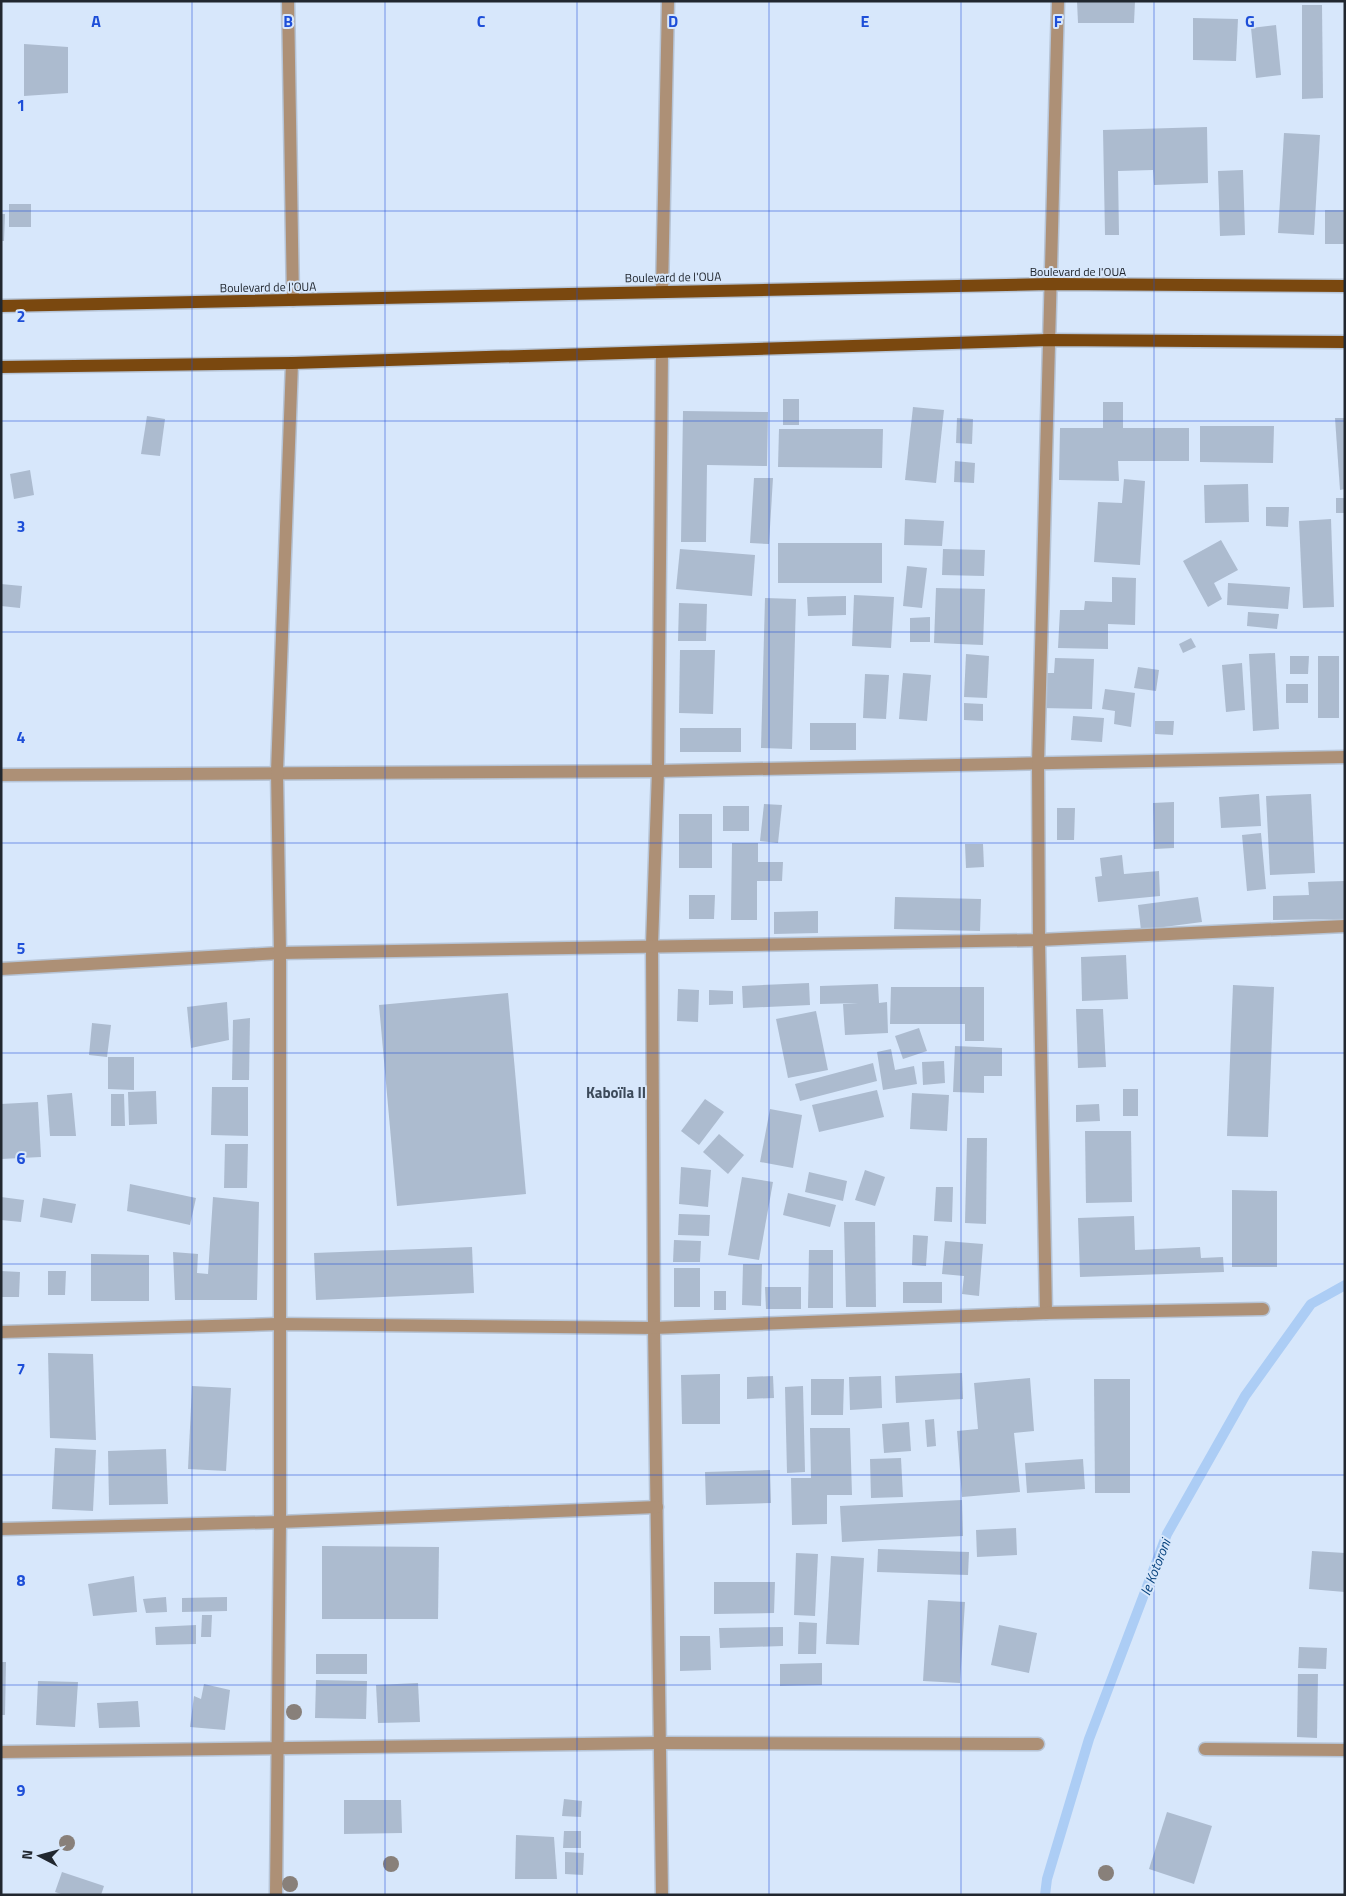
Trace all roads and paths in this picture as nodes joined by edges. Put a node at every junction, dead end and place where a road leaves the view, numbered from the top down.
1 (288, 1) edge
2 (668, 1) edge
3 (1058, 1) edge
4 (1050, 284) junction
5 (1345, 286) edge
6 (662, 291) junction
7 (293, 300) junction
8 (1, 306) edge
9 (1048, 340) junction
10 (1345, 342) edge
11 (662, 352) junction
12 (292, 363) junction
13 (1, 367) edge
14 (1345, 757) edge
15 (1038, 764) junction
16 (658, 771) junction
17 (277, 772) junction
18 (1, 775) edge
19 (1345, 926) edge
20 (1039, 940) junction
21 (652, 945) junction
22 (280, 953) junction
23 (1, 969) edge
24 (1263, 1309) dead end
25 (1046, 1312) junction
26 (278, 1324) junction
27 (654, 1328) junction
28 (1, 1332) edge
29 (658, 1507) junction
30 (280, 1522) junction
31 (1, 1529) edge
32 (658, 1743) junction
33 (1038, 1744) dead end
34 (279, 1748) junction
35 (1205, 1749) dead end
36 (1345, 1750) edge
37 (1, 1752) edge
38 (276, 1895) edge
39 (662, 1895) edge

1 - 7 street
2 - 6 street
3 - 4 street
4 - 5 main road, Boulevard de l'OUA
4 - 6 main road, Boulevard de l'OUA
4 - 9 street
6 - 7 main road, Boulevard de l'OUA
7 - 8 main road, Boulevard de l'OUA
9 - 10 main road
9 - 11 main road
9 - 15 street
11 - 12 main road
11 - 16 street
12 - 13 main road
12 - 17 street
14 - 15 street
15 - 16 street
15 - 20 street
16 - 17 street
16 - 21 street
17 - 18 street
17 - 22 street
19 - 20 street
20 - 21 street
20 - 25 street
21 - 22 street
21 - 27 street
22 - 23 street
22 - 26 street
24 - 25 street
25 - 27 street
26 - 27 street
26 - 28 street
26 - 30 street
27 - 29 street
29 - 30 street
29 - 32 street
30 - 31 street
30 - 34 street
32 - 33 street
32 - 34 street
32 - 39 street
34 - 37 street
34 - 38 street
35 - 36 street

